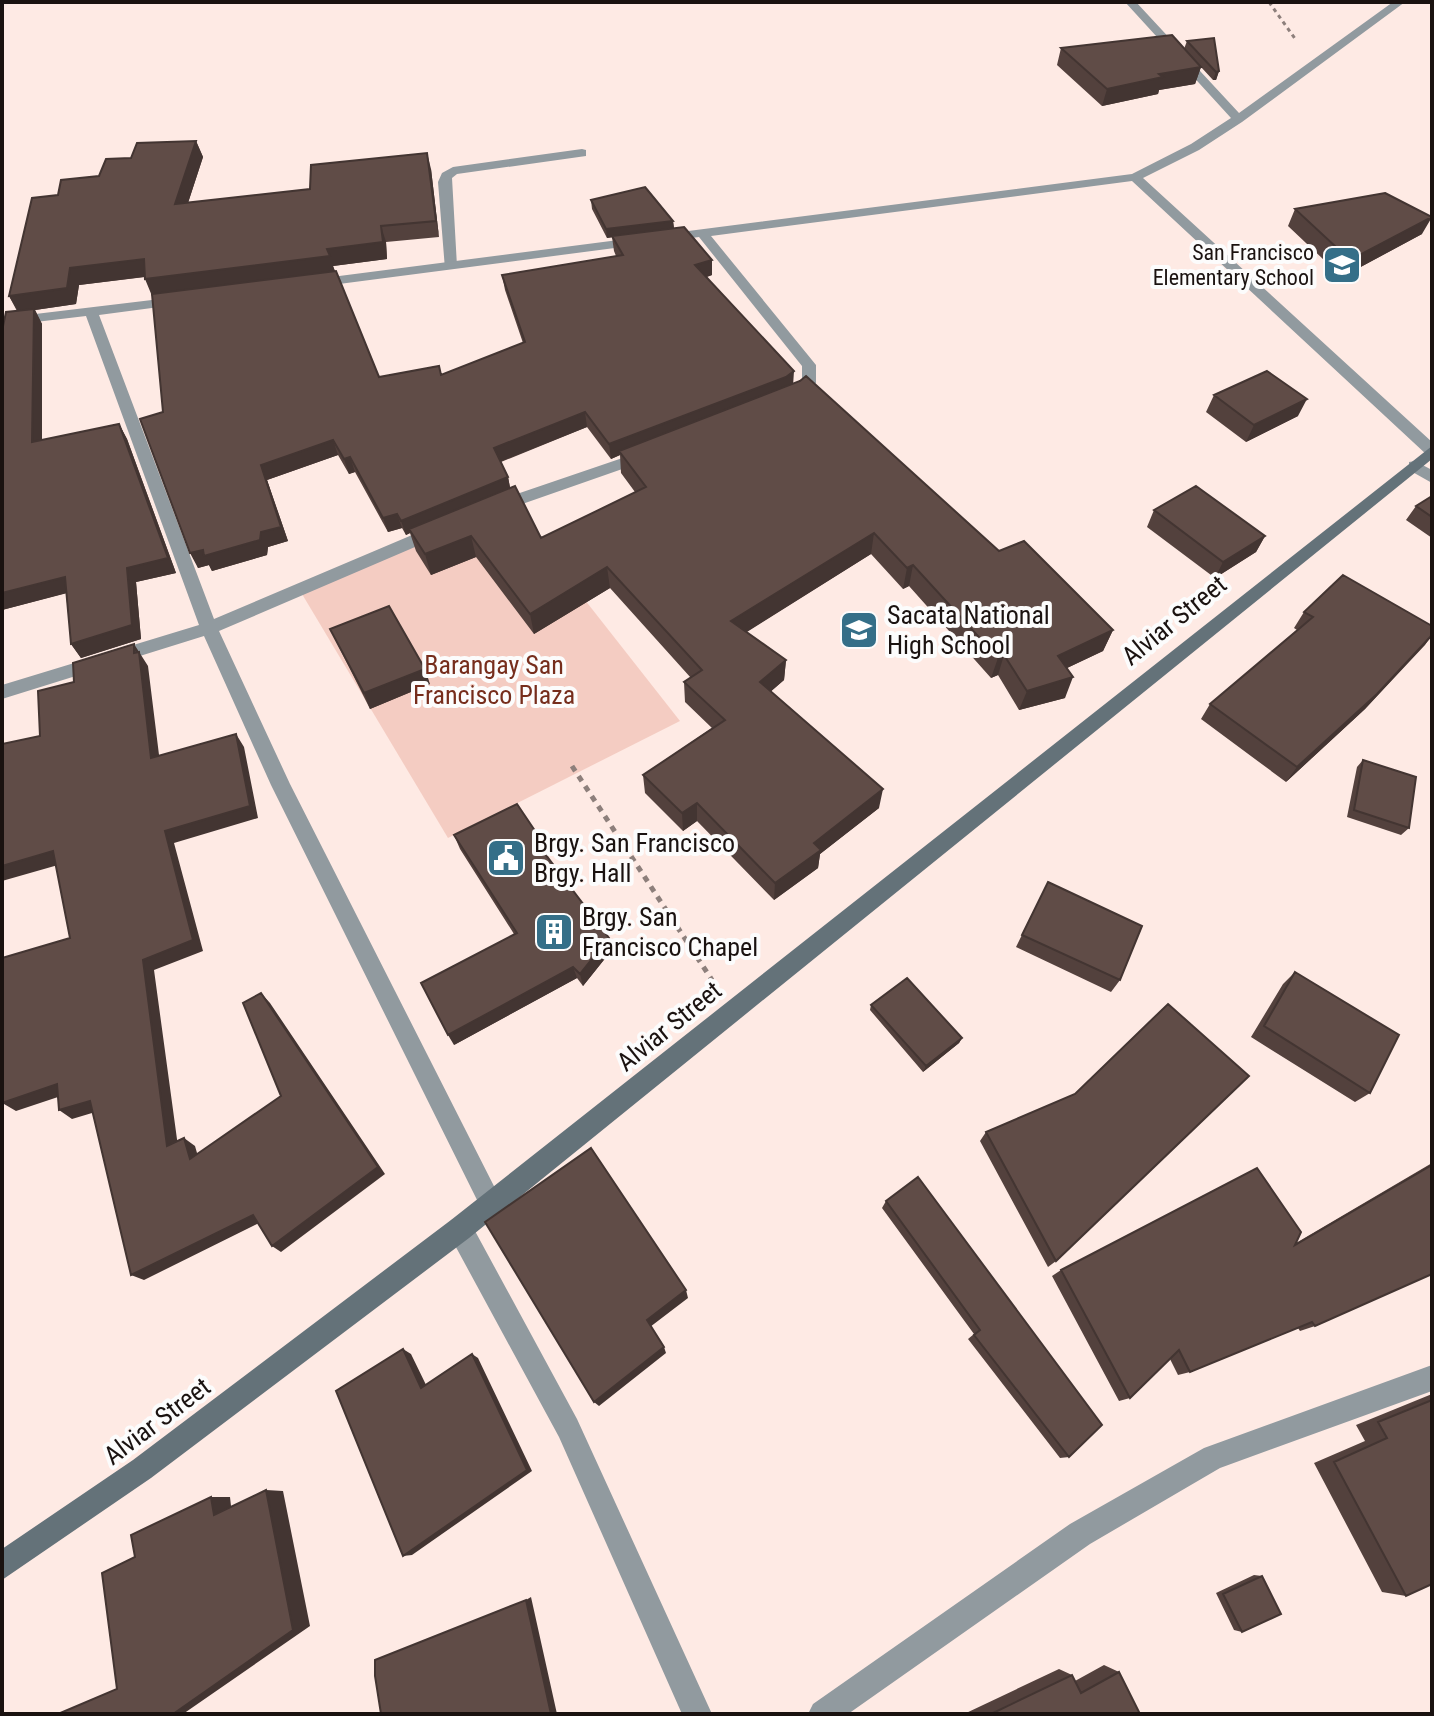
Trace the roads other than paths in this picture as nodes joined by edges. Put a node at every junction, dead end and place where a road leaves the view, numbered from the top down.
1 (1130, 2) edge
2 (1400, 2) edge
3 (1238, 119) junction
4 (582, 153) dead end
5 (1135, 177) junction
6 (703, 234) junction
7 (450, 266) junction
8 (294, 286) edge
9 (184, 300) edge
10 (91, 312) junction
11 (2, 322) edge
12 (777, 404) edge
13 (661, 449) edge
14 (1432, 451) edge
15 (1423, 472) edge
16 (480, 513) edge
17 (452, 525) edge
18 (209, 628) junction
19 (2, 692) edge
20 (491, 1204) junction
21 (460, 1229) junction
22 (1432, 1378) edge
23 (2, 1566) edge
24 (697, 1714) edge
25 (823, 1714) edge

1 - 3 street
2 - 3 street
3 - 5 street
4 - 7 street
5 - 6 street
5 - 14 street
6 - 7 street
6 - 12 street
7 - 8 street
9 - 10 street
10 - 11 street
10 - 18 street
13 - 16 street
14 - 15 street, Alviar Street
15 - 20 street, Alviar Street
17 - 18 street
18 - 19 street
18 - 20 street
20 - 21 street, Alviar Street
21 - 23 street, Alviar Street
21 - 24 street
22 - 25 street

